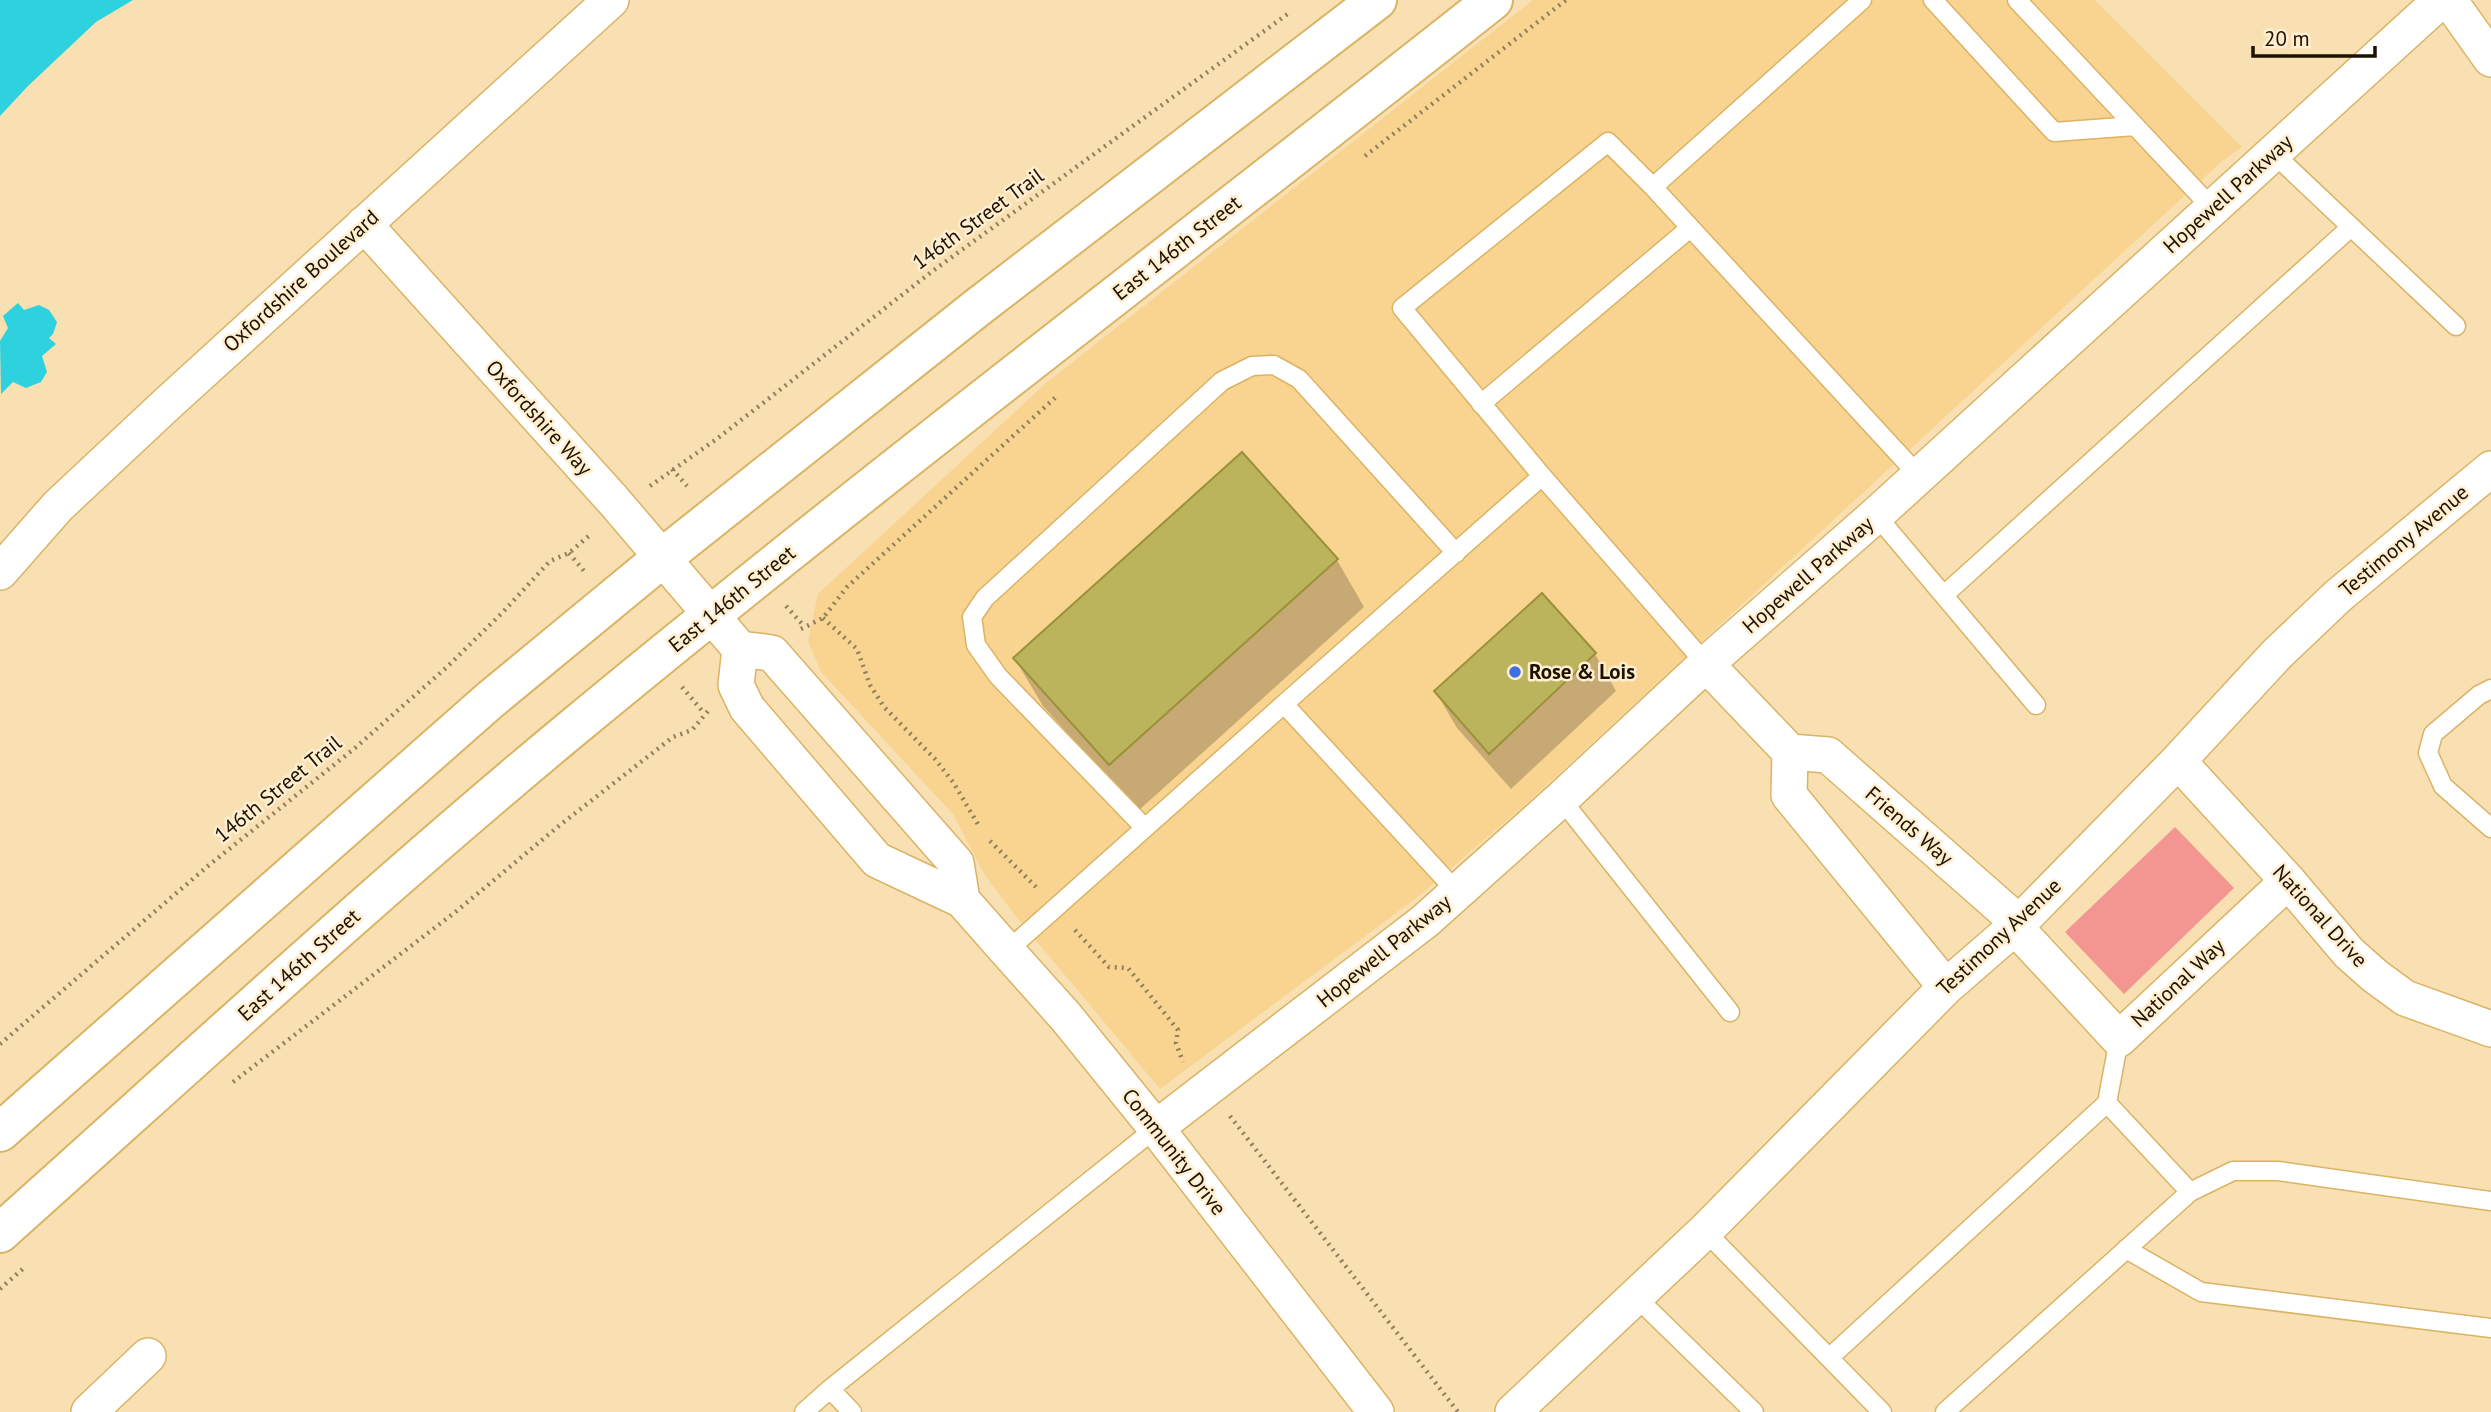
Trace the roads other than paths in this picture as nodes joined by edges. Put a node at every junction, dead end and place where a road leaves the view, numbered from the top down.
1 (611, 0) edge
2 (1377, 0) edge
3 (1493, 0) edge
4 (1862, 0) edge
5 (1933, 0) edge
6 (2017, 0) edge
7 (2441, 0) edge
8 (2449, 0) edge
9 (2491, 59) edge
10 (2135, 126) junction
11 (2273, 153) junction
12 (1653, 187) junction
13 (2212, 208) junction
14 (364, 224) junction
15 (2351, 226) junction
16 (1690, 228) junction
17 (2456, 326) dead end
18 (1481, 404) junction
19 (2491, 469) edge
20 (1542, 476) junction
21 (1919, 476) junction
22 (1876, 515) junction
23 (1456, 553) junction
24 (661, 559) junction
25 (0, 572) edge
26 (1944, 595) junction
27 (709, 615) junction
28 (740, 649) junction
29 (1706, 664) junction
30 (2491, 689) edge
31 (1284, 704) junction
32 (2036, 705) dead end
33 (1790, 752) junction
34 (2178, 761) junction
35 (1561, 799) junction
36 (1144, 827) junction
37 (2491, 828) edge
38 (2288, 881) junction
39 (1457, 892) junction
40 (962, 900) junction
41 (2017, 925) junction
42 (1007, 951) junction
43 (1945, 987) junction
44 (1730, 1012) dead end
45 (2491, 1030) edge
46 (2119, 1039) junction
47 (2107, 1103) junction
48 (1156, 1128) junction
49 (0, 1132) edge
50 (2190, 1192) junction
51 (2491, 1201) edge
52 (1705, 1231) junction
53 (0, 1233) edge
54 (2126, 1249) junction
55 (1636, 1297) junction
56 (2491, 1328) edge
57 (148, 1356) dead end
58 (1829, 1358) junction
59 (830, 1389) junction
60 (89, 1412) edge
61 (804, 1412) edge
62 (852, 1412) edge
63 (1376, 1412) edge
64 (1513, 1412) edge
65 (1754, 1412) edge
66 (1882, 1412) edge
67 (1945, 1412) edge

1 - 14 street, Oxfordshire Boulevard
2 - 24 main road
3 - 27 main road, East 146th Street
4 - 12 lane
5 - 10 lane
6 - 10 lane
7 - 11 street, Hopewell Parkway
8 - 9 street
10 - 13 lane
11 - 13 street, Hopewell Parkway
11 - 15 lane
12 - 16 lane
12 - 18 lane
13 - 21 street, Hopewell Parkway
14 - 24 street, Oxfordshire Way
14 - 25 street, Oxfordshire Boulevard
15 - 17 lane
15 - 26 lane
16 - 18 lane
16 - 21 lane
18 - 20 lane
19 - 34 street, Testimony Avenue
20 - 23 lane
20 - 29 lane
21 - 22 street, Hopewell Parkway
22 - 26 lane
22 - 29 street, Hopewell Parkway
23 - 31 lane
23 - 36 lane
24 - 27 street, Oxfordshire Way
24 - 49 main road
26 - 32 lane
27 - 28 street
27 - 53 main road, East 146th Street
28 - 40 street
28 - 40 street, Community Drive
29 - 33 street
29 - 35 street, Hopewell Parkway
30 - 37 lane
31 - 36 lane
31 - 39 lane
33 - 41 street, Friends Way
33 - 43 street
34 - 38 street, National Drive
34 - 41 street, Testimony Avenue
35 - 39 street, Hopewell Parkway
35 - 44 lane
36 - 42 lane
38 - 45 street, National Drive
38 - 46 street, National Way
39 - 48 street, Hopewell Parkway
40 - 42 street, Community Drive
41 - 43 street, Testimony Avenue
41 - 46 street, National Way
42 - 48 street, Community Drive
43 - 52 street, Testimony Avenue
46 - 47 lane
47 - 50 lane
47 - 58 lane
48 - 59 lane
48 - 63 street, Community Drive
50 - 51 lane
50 - 54 lane
52 - 55 street, Testimony Avenue
52 - 58 lane
54 - 56 lane
54 - 67 lane
55 - 64 street, Testimony Avenue
55 - 65 lane
57 - 60 street
58 - 66 lane
59 - 61 lane
59 - 62 lane

